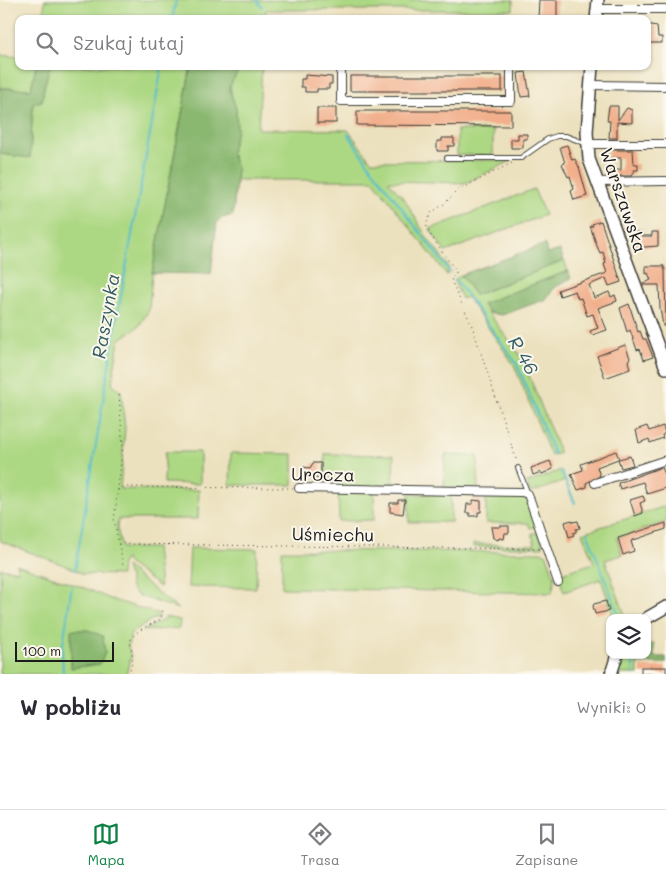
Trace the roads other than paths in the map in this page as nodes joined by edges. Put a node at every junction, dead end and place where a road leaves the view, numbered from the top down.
1 (597, 9) edge
2 (666, 9) edge
3 (342, 70) edge
4 (511, 70) edge
5 (592, 70) edge
6 (591, 85) junction
7 (666, 86) edge
8 (587, 144) junction
9 (666, 144) edge
10 (447, 158) dead end
11 (666, 181) edge
12 (597, 182) junction
13 (666, 368) edge
14 (666, 460) edge
15 (518, 468) road end
16 (596, 483) dead end
17 (299, 488) road end
18 (528, 494) junction
19 (558, 582) dead end
20 (666, 607) edge
21 (651, 616) edge
22 (616, 659) edge
23 (611, 674) edge

1 - 2 street
3 - 4 street
5 - 6 street, Warszawska
6 - 7 street
6 - 8 street, Warszawska
8 - 9 street
8 - 10 lane
8 - 12 street, Warszawska
11 - 12 street
12 - 13 street, Warszawska
14 - 16 street
15 - 18 lane
17 - 18 street, Urocza
18 - 19 street
20 - 21 street
22 - 23 street

